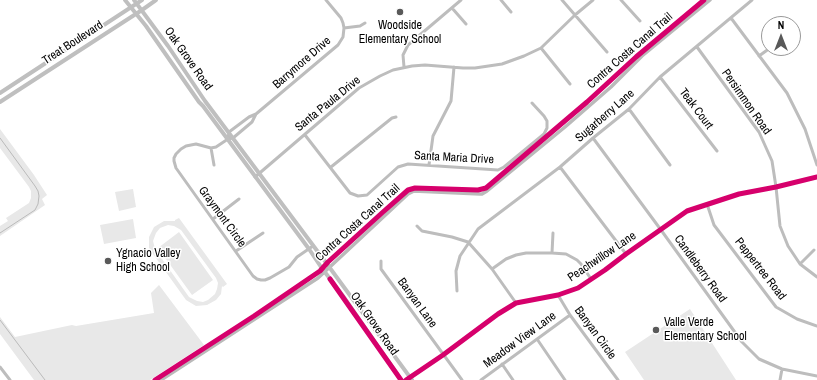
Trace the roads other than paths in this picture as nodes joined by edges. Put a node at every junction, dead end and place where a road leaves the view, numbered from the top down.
1 (125, 0) edge
2 (142, 0) edge
3 (156, 0) edge
4 (461, 0) edge
5 (501, 0) edge
6 (562, 0) edge
7 (593, 0) edge
8 (621, 0) edge
9 (752, 0) edge
10 (328, 1) edge
11 (136, 2) edge
12 (131, 8) junction
13 (452, 8) junction
14 (142, 10) junction
15 (511, 12) dead end
16 (136, 14) junction
17 (575, 15) junction
18 (731, 18) junction
19 (640, 21) dead end
20 (365, 23) dead end
21 (466, 24) dead end
22 (344, 28) junction
23 (697, 47) junction
24 (540, 48) junction
25 (608, 52) dead end
26 (759, 56) joint
27 (404, 67) junction
28 (454, 67) junction
29 (660, 77) junction
30 (570, 84) dead end
31 (0, 94) edge
32 (0, 102) edge
33 (532, 103) dead end
34 (629, 109) junction
35 (256, 114) junction
36 (396, 117) dead end
37 (229, 132) junction
38 (305, 134) junction
39 (233, 138) junction
40 (593, 138) junction
41 (228, 139) junction
42 (211, 148) junction
43 (717, 151) dead end
44 (214, 165) dead end
45 (429, 165) junction
46 (670, 165) dead end
47 (817, 165) edge
48 (331, 167) junction
49 (560, 167) junction
50 (260, 174) junction
51 (256, 177) junction
52 (817, 177) edge
53 (776, 186) junction
54 (239, 199) dead end
55 (707, 204) junction
56 (213, 219) junction
57 (417, 226) dead end
58 (661, 230) junction
59 (263, 233) dead end
60 (552, 233) dead end
61 (468, 242) junction
62 (313, 246) junction
63 (309, 249) junction
64 (814, 250) dead end
65 (236, 252) junction
66 (552, 253) junction
67 (626, 254) junction
68 (381, 261) dead end
69 (800, 264) junction
70 (492, 269) junction
71 (817, 276) edge
72 (330, 279) junction
73 (591, 279) junction
74 (457, 291) dead end
75 (347, 292) junction
76 (558, 295) junction
77 (516, 303) junction
78 (570, 315) junction
79 (817, 326) edge
80 (537, 339) junction
81 (443, 355) junction
82 (502, 364) junction
83 (0, 367) edge
84 (782, 369) junction
85 (817, 376) edge
86 (409, 379) edge
87 (10, 380) edge
88 (401, 380) edge
89 (462, 380) edge
90 (481, 380) edge
91 (513, 380) edge
92 (565, 380) edge
93 (618, 380) edge
94 (780, 380) edge

1 - 12 main road, Oak Grove Road
2 - 11 main road, Treat Boulevard
3 - 14 main road, Treat Boulevard
4 - 13 street
5 - 15 street
6 - 17 street
7 - 17 street, Santa Paula Drive
8 - 19 street
9 - 18 street, Sugarberry Lane
10 - 22 street
11 - 12 main road, Treat Boulevard
11 - 14 main road, Oak Grove Road
12 - 16 main road, Oak Grove Road
12 - 31 main road, Treat Boulevard
13 - 21 street
13 - 27 street
14 - 16 main road, Treat Boulevard
14 - 37 main road, Oak Grove Road
16 - 32 main road, Treat Boulevard
16 - 41 main road, Oak Grove Road
17 - 24 street, Santa Paula Drive
17 - 25 street
18 - 23 street, Sugarberry Lane
18 - 26 street
20 - 22 street
22 - 35 street, Barrymore Drive
23 - 29 street, Sugarberry Lane
23 - 53 street, Persimmon Road
24 - 28 street, Santa Paula Drive
24 - 30 street
26 - 47 street
27 - 28 street, Santa Paula Drive
27 - 38 street, Santa Paula Drive
28 - 45 street
29 - 34 street, Sugarberry Lane
29 - 43 street, Teak Court
33 - 45 street, Santa Maria Drive
34 - 40 street, Sugarberry Lane
34 - 46 street
35 - 37 street, Barrymore Drive
35 - 39 street, Barrymore Drive
36 - 48 street
37 - 39 main road, Oak Grove Road
37 - 41 street
38 - 48 street, Santa Maria Drive
38 - 50 street, Santa Paula Drive
39 - 41 street, Barrymore Drive
39 - 50 main road, Oak Grove Road
40 - 49 street, Sugarberry Lane
40 - 58 street, Candleberry Road
41 - 42 street
41 - 51 main road, Oak Grove Road
42 - 44 street
42 - 56 street, Graymont Circle
45 - 48 street, Santa Maria Drive
49 - 61 street, Sugarberry Lane
49 - 67 street
50 - 51 street, Santa Paula Drive
50 - 62 main road, Oak Grove Road
51 - 63 main road, Oak Grove Road
52 - 53 street, Peachwillow Lane
53 - 55 street, Peachwillow Lane
53 - 69 street, Persimmon Road
54 - 56 street
55 - 58 street, Peachwillow Lane
55 - 79 street, Peppertree Road
56 - 65 street, Graymont Circle
57 - 61 street
58 - 67 street, Peachwillow Lane
58 - 84 street, Candleberry Road
59 - 65 street
60 - 66 street
61 - 70 street
61 - 74 street, Sugarberry Lane
62 - 63 street, Graymont Circle
62 - 75 main road, Oak Grove Road
63 - 65 street, Graymont Circle
63 - 72 main road, Oak Grove Road
64 - 69 street
66 - 70 street
66 - 73 street
67 - 73 street, Peachwillow Lane
68 - 81 street, Banyan Lane
69 - 71 street, Persimmon Road
70 - 77 street
72 - 75 main road
72 - 88 main road, Oak Grove Road
73 - 76 street, Peachwillow Lane
75 - 86 main road, Oak Grove Road
76 - 77 street, Peachwillow Lane
76 - 78 street, Banyan Circle
77 - 81 street, Peachwillow Lane
78 - 80 street, Meadow View Lane
78 - 93 street, Banyan Circle
80 - 82 street, Meadow View Lane
80 - 92 street
81 - 86 street, Peachwillow Lane
81 - 89 street
82 - 90 street, Meadow View Lane
82 - 91 street
83 - 87 street
84 - 85 street, Candleberry Road
84 - 94 street

